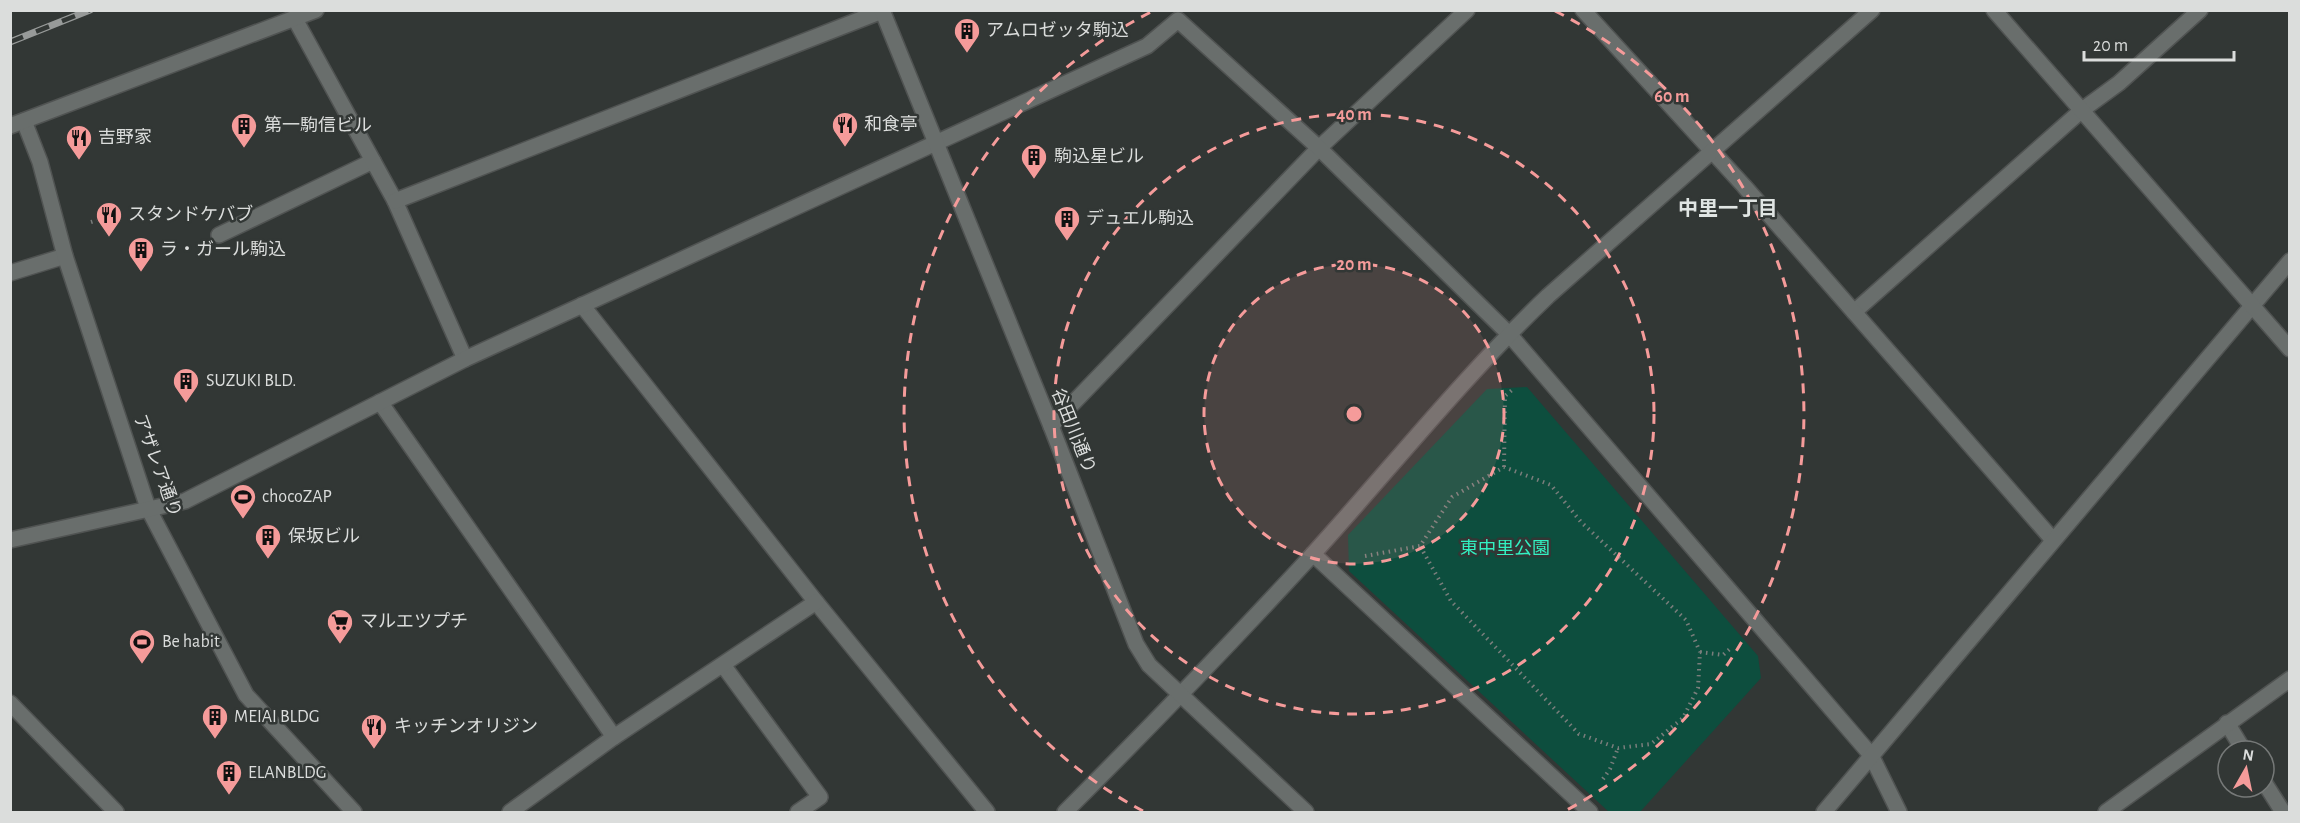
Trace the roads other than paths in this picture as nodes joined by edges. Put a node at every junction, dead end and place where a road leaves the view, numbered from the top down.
1 (316, 10) edge
2 (1467, 10) edge
3 (1583, 10) edge
4 (1872, 10) edge
5 (1994, 10) edge
6 (2200, 10) edge
7 (882, 11) edge
8 (1182, 15) edge
9 (295, 19) junction
10 (2082, 110) junction
11 (17, 123) edge
12 (935, 142) junction
13 (1318, 148) junction
14 (1713, 151) junction
15 (373, 161) junction
16 (396, 201) junction
17 (219, 235) dead end
18 (65, 256) junction
19 (2289, 261) edge
20 (10, 273) edge
21 (582, 305) junction
22 (2251, 306) junction
23 (1854, 312) junction
24 (1509, 334) junction
25 (2289, 349) edge
26 (465, 359) junction
27 (380, 402) junction
28 (1051, 426) junction
29 (148, 508) junction
30 (10, 540) edge
31 (2053, 540) junction
32 (1318, 559) junction
33 (816, 602) junction
34 (723, 665) junction
35 (2289, 679) edge
36 (1181, 695) junction
37 (10, 703) edge
38 (2227, 723) junction
39 (614, 737) junction
40 (2237, 739) edge
41 (1871, 755) junction
42 (2274, 799) edge
43 (346, 811) edge
44 (116, 813) edge
45 (510, 813) edge
46 (798, 813) edge
47 (987, 813) edge
48 (1065, 813) edge
49 (1306, 813) edge
50 (1590, 813) edge
51 (1824, 813) edge
52 (1899, 813) edge
53 (2106, 813) edge
54 (2283, 813) edge

1 - 9 street
2 - 13 street
3 - 14 street
4 - 14 street
5 - 10 street
6 - 10 street
7 - 12 street, 谷田川通り
7 - 16 street
8 - 12 street
8 - 13 street
9 - 11 street
9 - 15 street
10 - 22 street
10 - 23 street
11 - 18 street, アザレア通り
12 - 21 street
12 - 28 street, 谷田川通り
13 - 24 street
13 - 28 street
14 - 23 street
14 - 24 street
15 - 16 street
15 - 17 street
16 - 26 street
18 - 20 street
18 - 29 street, アザレア通り
19 - 22 street
21 - 26 street
21 - 33 street
22 - 25 street
22 - 31 street
23 - 31 street
24 - 32 street
24 - 41 street
26 - 27 street
27 - 29 street
27 - 39 street
28 - 36 street, 谷田川通り
29 - 30 street
29 - 43 street, アザレア通り
31 - 41 street
32 - 36 street
32 - 50 street
33 - 34 street
33 - 47 street
34 - 39 street
34 - 46 street
35 - 38 street
36 - 48 street
36 - 49 street, 谷田川通り
37 - 44 street
38 - 40 street
38 - 53 street
39 - 45 street
41 - 51 street
41 - 52 street
42 - 54 street

